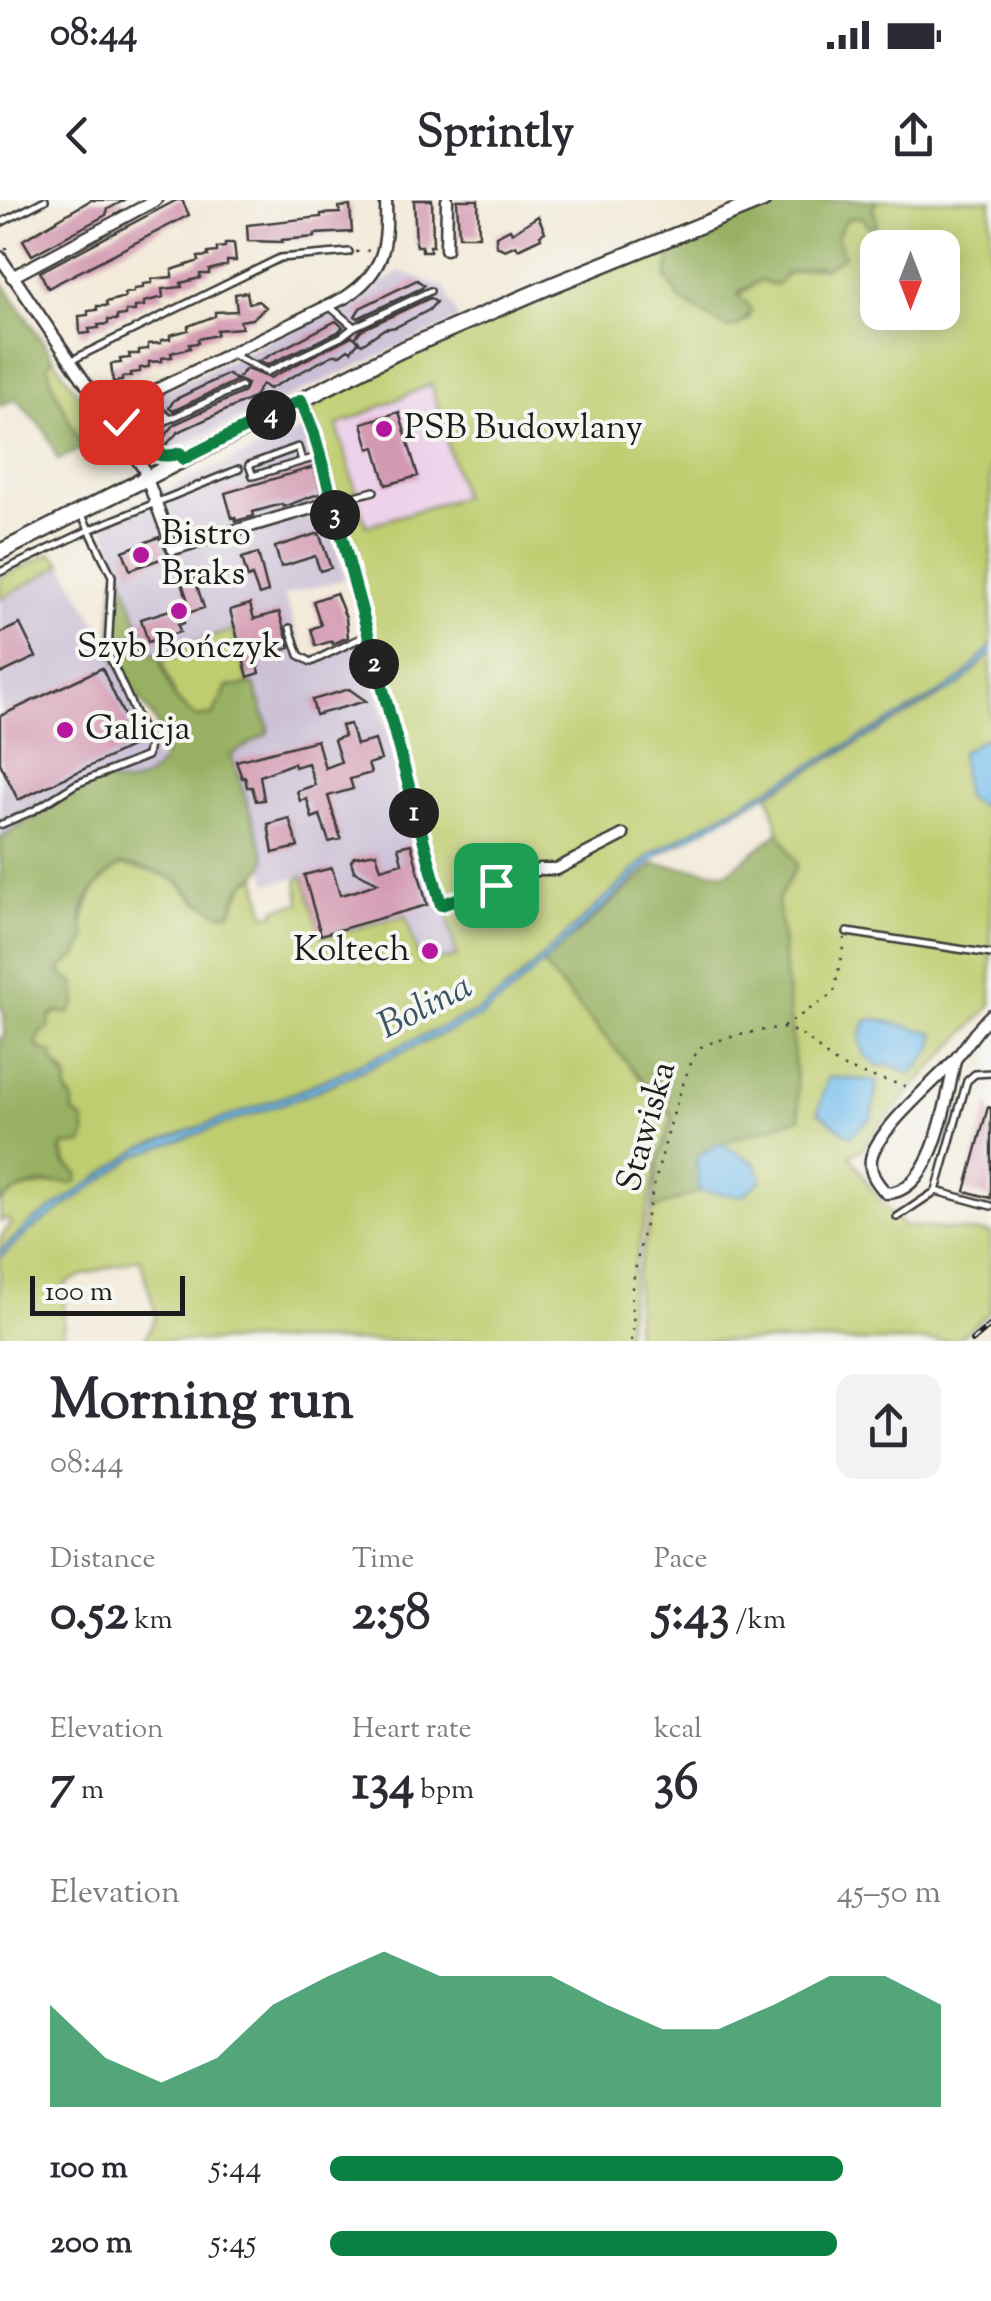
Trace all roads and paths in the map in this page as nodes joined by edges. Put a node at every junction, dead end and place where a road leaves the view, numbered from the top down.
1 (45, 200) edge
2 (156, 200) edge
3 (386, 200) edge
4 (446, 200) edge
5 (763, 200) edge
6 (0, 223) edge
7 (0, 238) edge
8 (446, 249) dead end
9 (373, 250) dead end
10 (349, 252) joint
11 (0, 257) edge
12 (17, 274) junction
13 (430, 292) dead end
14 (328, 306) junction
15 (354, 327) junction
16 (231, 354) junction
17 (70, 362) junction
18 (241, 386) dead end
19 (144, 396) junction
20 (301, 400) junction
21 (105, 415) junction
22 (170, 418) junction
23 (142, 433) dead end
24 (135, 443) dead end
25 (320, 456) junction
26 (183, 459) junction
27 (302, 462) junction
28 (239, 469) dead end
29 (148, 477) junction
30 (374, 491) dead end
31 (157, 500) junction
32 (332, 502) junction
33 (80, 512) junction
34 (89, 530) junction
35 (0, 552) edge
36 (0, 572) edge
37 (290, 628) dead end
38 (366, 635) junction
39 (0, 825) edge
40 (623, 835) dead end
41 (847, 932) joint
42 (991, 954) edge
43 (991, 1014) edge
44 (782, 1028) junction
45 (955, 1060) junction
46 (991, 1073) edge
47 (922, 1092) junction
48 (936, 1191) junction
49 (991, 1206) edge
50 (897, 1217) dead end
51 (631, 1341) edge

1 - 6 lane
2 - 12 street
3 - 14 street
4 - 8 street
5 - 20 street
7 - 12 path
9 - 10 path
10 - 17 lane
11 - 12 street
12 - 17 street
13 - 15 lane
14 - 15 lane
14 - 16 street
15 - 16 lane
16 - 19 street
17 - 21 street
18 - 22 lane
19 - 21 street
19 - 22 lane
20 - 25 street
20 - 26 street
21 - 29 street
22 - 23 lane
24 - 26 path
25 - 27 lane
25 - 32 street
26 - 29 street
27 - 27 lane
28 - 31 lane
29 - 31 street
29 - 33 street
30 - 32 lane
31 - 32 street
31 - 34 lane
32 - 38 street
33 - 34 lane
33 - 35 street
34 - 36 lane
34 - 39 lane
37 - 38 lane
38 - 40 street
41 - 42 lane
41 - 44 path
43 - 45 street
44 - 47 path
44 - 51 path, Stawiska
45 - 47 street
45 - 47 street
46 - 48 lane
48 - 49 lane
48 - 50 lane

